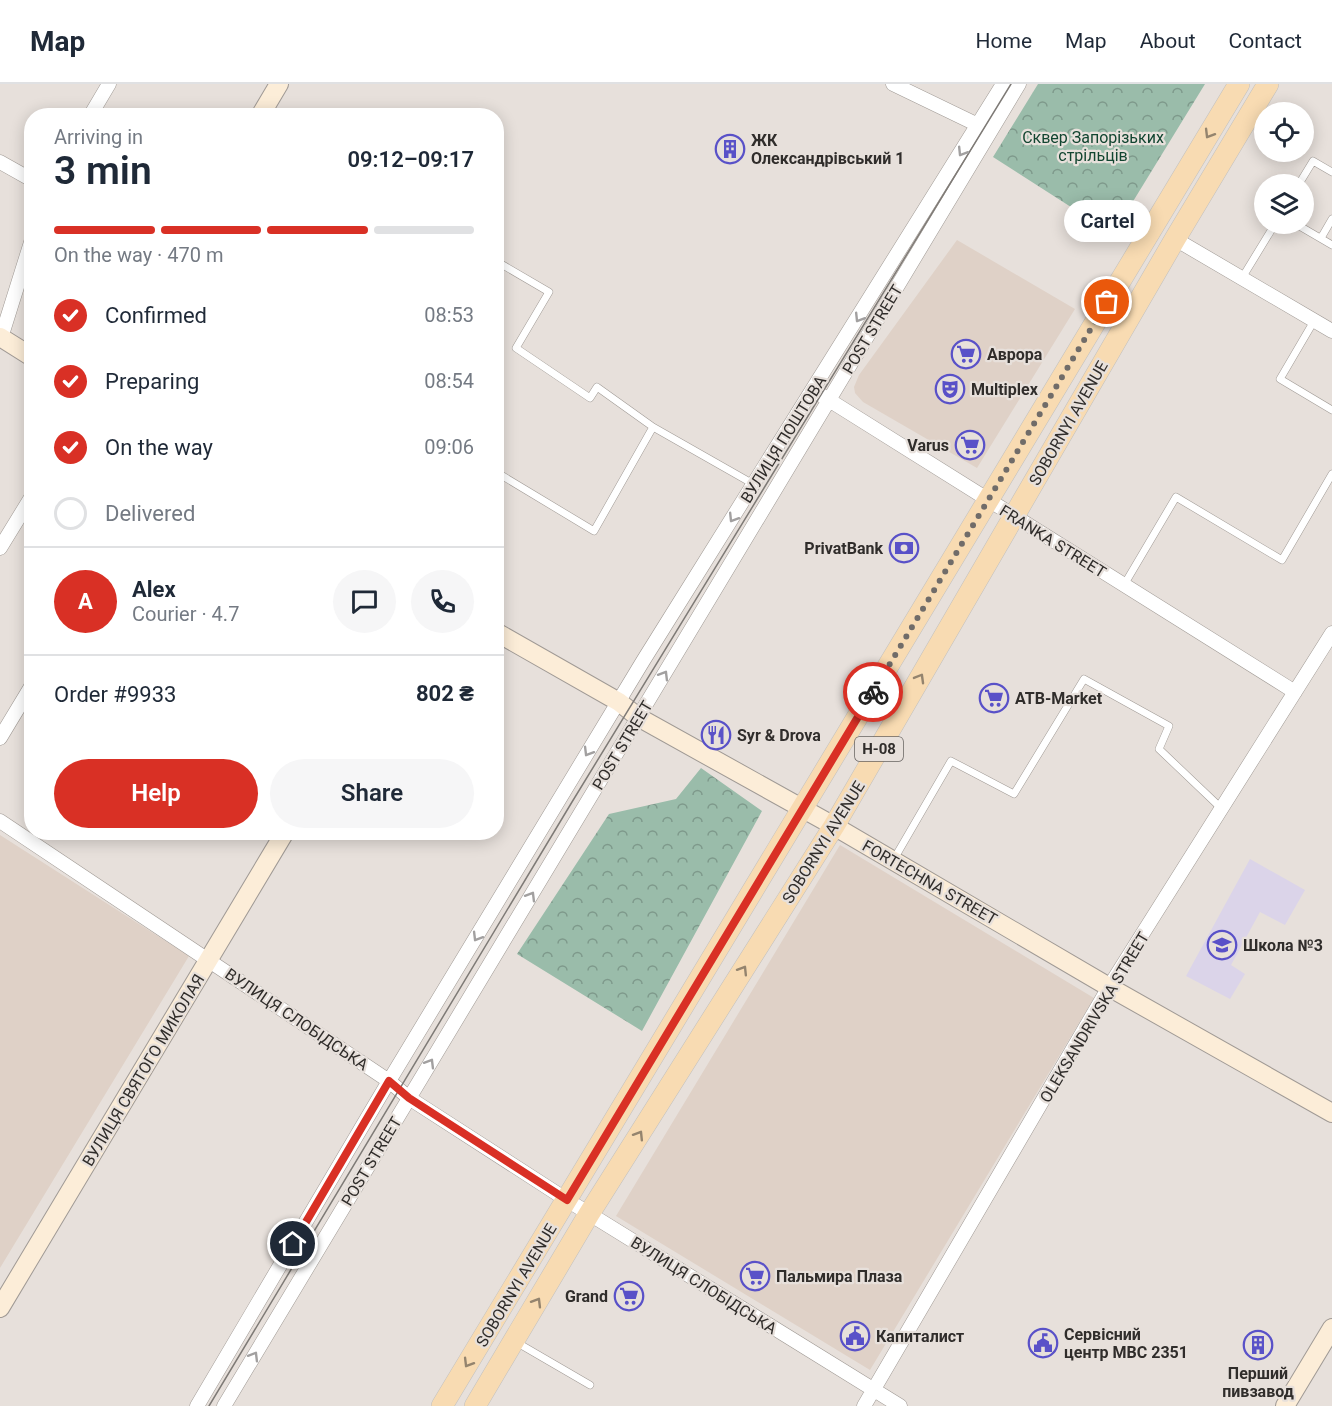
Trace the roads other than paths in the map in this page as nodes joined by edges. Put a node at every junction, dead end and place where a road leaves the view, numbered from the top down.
1 (109, 84) edge
2 (279, 84) edge
3 (893, 84) edge
4 (1003, 84) edge
5 (1019, 84) edge
6 (1239, 84) edge
7 (1268, 84) edge
8 (95, 108) edge
9 (265, 108) edge
10 (978, 125) junction
11 (0, 162) edge
12 (1332, 172) edge
13 (1305, 174) edge
14 (24, 176) edge
15 (1332, 219) edge
16 (1269, 234) edge
17 (1314, 234) edge
18 (1321, 238) junction
19 (1175, 239) junction
20 (1332, 244) edge
21 (24, 264) edge
22 (504, 266) edge
23 (1242, 278) junction
24 (1314, 321) junction
25 (1332, 331) edge
26 (1, 337) edge
27 (24, 352) edge
28 (812, 390) junction
29 (829, 400) junction
30 (1332, 410) edge
31 (653, 427) junction
32 (1332, 474) edge
33 (504, 477) edge
34 (754, 485) junction
35 (987, 500) junction
36 (24, 509) edge
37 (1014, 516) junction
38 (0, 548) edge
39 (1124, 585) junction
40 (1332, 633) edge
41 (504, 637) edge
42 (1294, 692) junction
43 (24, 698) edge
44 (619, 702) junction
45 (639, 717) junction
46 (0, 738) edge
47 (803, 809) junction
48 (1222, 809) junction
49 (0, 822) edge
50 (834, 826) junction
51 (24, 838) edge
52 (27, 840) edge
53 (280, 840) edge
54 (893, 861) junction
55 (209, 960) junction
56 (1109, 987) junction
57 (389, 1081) junction
58 (409, 1098) junction
59 (1332, 1113) edge
60 (567, 1200) junction
61 (589, 1214) junction
62 (0, 1308) edge
63 (1332, 1328) edge
64 (514, 1341) junction
65 (590, 1385) dead end
66 (874, 1390) junction
67 (197, 1406) edge
68 (224, 1406) edge
69 (442, 1406) edge
70 (475, 1406) edge
71 (864, 1406) edge
72 (900, 1406) edge
73 (1285, 1406) edge

1 - 8 street
2 - 9 street
3 - 10 street
4 - 10 street, ВУЛИЦЯ ПОШТОВА
5 - 29 street, POST STREET
6 -> 35 main road, SOBORNYI AVENUE / Н-08
7 - 19 main road, SOBORNYI AVENUE / Н-08
10 -> 28 street, ВУЛИЦЯ ПОШТОВА
11 - 14 street
12 - 13 lane
15 - 18 lane
16 - 23 lane
17 - 18 lane
18 - 20 lane
19 - 23 street
19 - 37 main road, SOBORNYI AVENUE / Н-08
21 - 26 street
22 - 31 lane
23 - 24 street
24 - 25 street
24 - 30 lane
26 - 27 street
28 - 29 street, FRANKA STREET
28 - 34 street, ВУЛИЦЯ ПОШТОВА
29 - 35 street, FRANKA STREET
45 -> 29 street, POST STREET
31 - 33 lane
31 - 34 lane
32 - 39 lane
34 -> 44 street, ВУЛИЦЯ ПОШТОВА
35 - 37 street, FRANKA STREET
35 - 47 main road, SOBORNYI AVENUE / Н-08
36 - 38 street
37 - 39 street, FRANKA STREET
50 -> 37 main road, SOBORNYI AVENUE / Н-08
39 - 42 street, FRANKA STREET
40 - 42 street, OLEKSANDRIVSKA STREET
41 - 44 street, FORTECHNA STREET
42 - 48 street, OLEKSANDRIVSKA STREET
43 - 46 street
44 - 45 street, FORTECHNA STREET
44 -> 57 street, POST STREET
45 - 47 street, FORTECHNA STREET
58 -> 45 street, POST STREET
47 - 50 street, FORTECHNA STREET
47 - 60 main road, SOBORNYI AVENUE / Н-08
48 - 54 lane
48 - 56 street, OLEKSANDRIVSKA STREET
49 - 51 street, ВУЛИЦЯ СЛОБІДСЬКА
50 - 54 street, FORTECHNA STREET
61 -> 50 main road, SOBORNYI AVENUE / Н-08
52 - 55 street, ВУЛИЦЯ СЛОБІДСЬКА
53 - 55 street, ВУЛИЦЯ СВЯТОГО МИКОЛАЯ
54 - 56 street, FORTECHNA STREET
55 - 57 street, ВУЛИЦЯ СЛОБІДСЬКА
55 - 62 street, ВУЛИЦЯ СВЯТОГО МИКОЛАЯ
56 - 59 street, FORTECHNA STREET
56 - 66 street, OLEKSANDRIVSKA STREET
57 - 58 street, ВУЛИЦЯ СЛОБІДСЬКА
57 - 67 street, POST STREET
58 - 60 street, ВУЛИЦЯ СЛОБІДСЬКА
68 -> 58 street, POST STREET
60 - 61 street, ВУЛИЦЯ СЛОБІДСЬКА
60 -> 69 main road, SOBORNYI AVENUE / Н-08
64 -> 61 main road, SOBORNYI AVENUE / Н-08
61 - 66 street, ВУЛИЦЯ СЛОБІДСЬКА
63 - 73 street
64 - 65 lane
64 - 70 main road, SOBORNYI AVENUE / Н-08
66 - 71 street, OLEKSANDRIVSKA STREET
66 - 72 street, ВУЛИЦЯ СЛОБІДСЬКА

